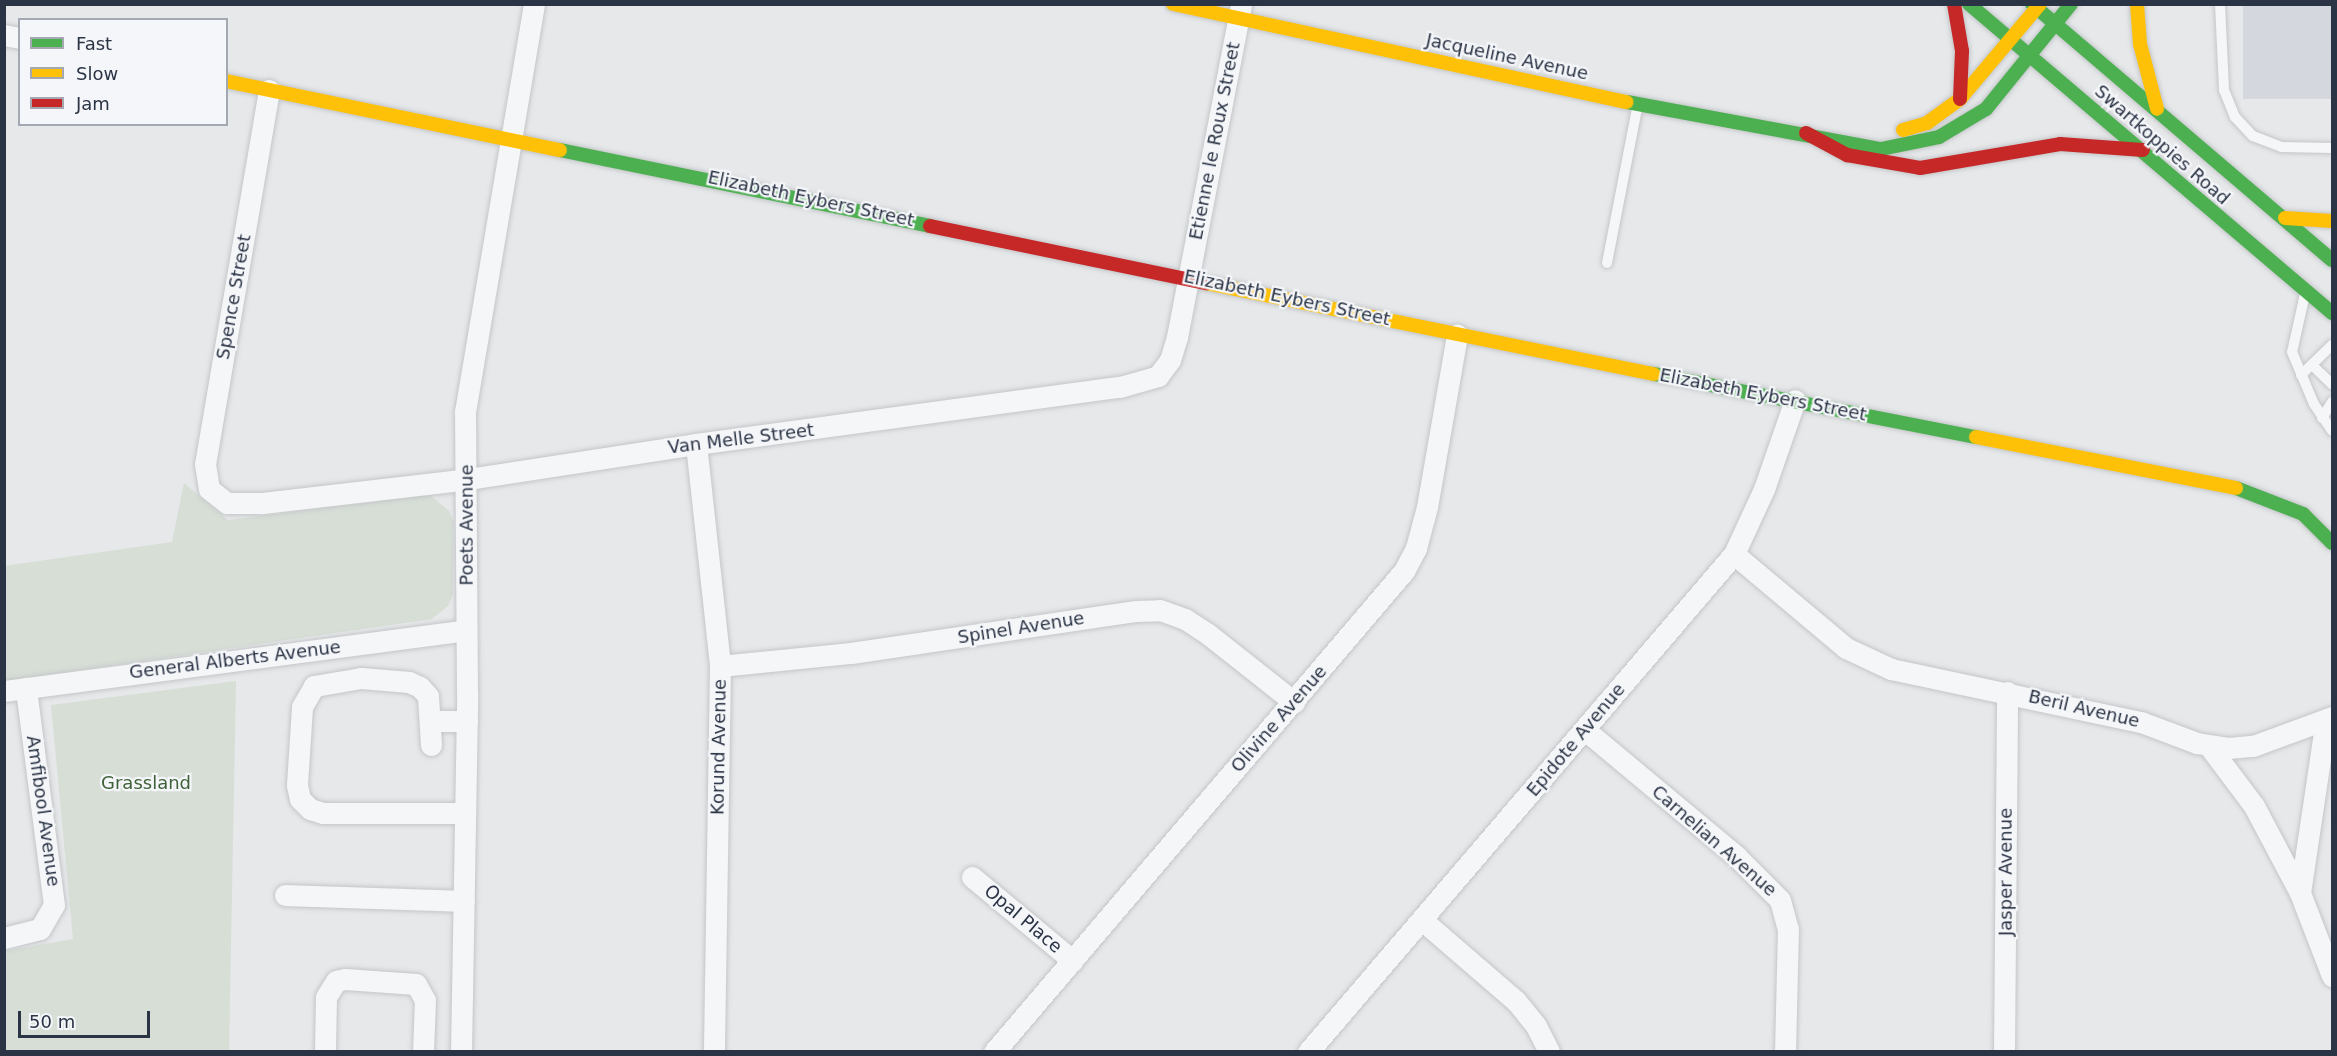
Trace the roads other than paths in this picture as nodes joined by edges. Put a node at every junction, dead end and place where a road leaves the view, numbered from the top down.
1 (534, 4) edge
2 (1173, 4) edge
3 (1954, 4) edge
4 (1969, 4) edge
5 (2071, 4) edge
6 (2137, 4) edge
7 (2220, 4) edge
8 (2036, 6) edge
9 (1240, 11) edge
10 (2055, 24) junction
11 (2010, 40) junction
12 (2030, 57) junction
13 (228, 81) edge
14 (269, 90) junction
15 (1960, 99) junction
16 (1638, 104) junction
17 (2157, 109) junction
18 (1806, 133) junction
19 (511, 137) junction
20 (1835, 139) junction
21 (2332, 148) edge
22 (2143, 150) junction
23 (2285, 218) junction
24 (2332, 221) edge
25 (2332, 260) edge
26 (1607, 263) dead end
27 (1188, 277) junction
28 (2306, 291) junction
29 (2332, 313) edge
30 (1457, 335) junction
31 (2332, 345) edge
32 (2312, 365) junction
33 (2301, 375) junction
34 (2332, 384) edge
35 (1795, 400) junction
36 (2332, 402) edge
37 (2322, 418) junction
38 (2332, 431) edge
39 (696, 444) junction
40 (468, 479) junction
41 (218, 500) joint
42 (2332, 543) edge
43 (1734, 554) junction
44 (466, 630) junction
45 (720, 666) junction
46 (26, 688) junction
47 (4, 691) edge
48 (2007, 692) junction
49 (1294, 702) junction
50 (2330, 719) edge
51 (430, 721) junction
52 (467, 721) junction
53 (1585, 730) junction
54 (431, 745) dead end
55 (2209, 746) junction
56 (465, 813) junction
57 (972, 877) dead end
58 (2300, 893) junction
59 (285, 895) dead end
60 (464, 901) junction
61 (1422, 920) junction
62 (4, 938) edge
63 (1073, 961) junction
64 (2332, 976) edge
65 (325, 1052) edge
66 (423, 1052) edge
67 (461, 1052) edge
68 (714, 1052) edge
69 (994, 1052) edge
70 (1308, 1052) edge
71 (1549, 1052) edge
72 (1785, 1052) edge
73 (2004, 1052) edge

1 - 19 street, Poets Avenue
2 - 9 street, Jacqueline Avenue
3 - 15 street
4 - 11 street, Swartkoppies Road
5 - 10 street, Jacqueline Avenue
6 - 17 street
7 - 21 lane
8 - 10 street, Swartkoppies Road
8 - 11 street, Jacqueline Avenue
9 - 16 street, Jacqueline Avenue
9 - 27 street, Etienne le Roux Street
10 - 12 street, Jacqueline Avenue
10 - 17 street, Swartkoppies Road
11 - 12 street, Swartkoppies Road
11 - 15 street, Jacqueline Avenue
12 - 20 street, Jacqueline Avenue
12 - 22 street, Swartkoppies Road
13 - 14 street, Elizabeth Eybers Street
14 - 19 street, Elizabeth Eybers Street
14 - 41 street, Spence Street
15 - 20 street, Jacqueline Avenue
16 - 18 street, Jacqueline Avenue
16 - 26 lane
17 - 23 street, Swartkoppies Road
18 - 20 street, Jacqueline Avenue
18 - 22 street
19 - 27 street, Elizabeth Eybers Street
19 - 40 street, Poets Avenue
22 - 28 street, Swartkoppies Road
23 - 24 street
23 - 25 street, Swartkoppies Road
27 - 30 street, Elizabeth Eybers Street
27 - 39 street, Van Melle Street
28 - 29 street, Swartkoppies Road
28 - 33 lane
30 - 35 street, Elizabeth Eybers Street
30 - 49 street, Olivine Avenue
31 - 32 lane
32 - 33 lane
32 - 34 lane
33 - 37 lane
35 - 42 street, Elizabeth Eybers Street
35 - 43 street, Epidote Avenue
36 - 37 lane
37 - 38 lane
39 - 40 street, Van Melle Street
39 - 45 street, Korund Avenue
40 - 41 street, Van Melle Street
40 - 44 street, Poets Avenue
43 - 48 street, Beril Avenue
43 - 53 street, Epidote Avenue
44 - 46 street, General Alberts Avenue
44 - 52 street, Poets Avenue
45 - 49 street, Spinel Avenue
45 - 68 street, Korund Avenue
46 - 47 street, General Alberts Avenue
46 - 62 street, Amfibool Avenue
48 - 55 street, Beril Avenue
48 - 73 street, Jasper Avenue
49 - 63 street, Olivine Avenue
50 - 55 street
50 - 58 street
51 - 52 street
51 - 54 street
51 - 56 street
52 - 56 street, Poets Avenue
53 - 61 street, Epidote Avenue
53 - 72 street, Carnelian Avenue
55 - 58 street
56 - 60 street, Poets Avenue
57 - 63 street, Opal Place
58 - 64 street
59 - 60 street
60 - 67 street, Poets Avenue
61 - 70 street, Epidote Avenue
61 - 71 street
63 - 69 street, Olivine Avenue
65 - 66 street

